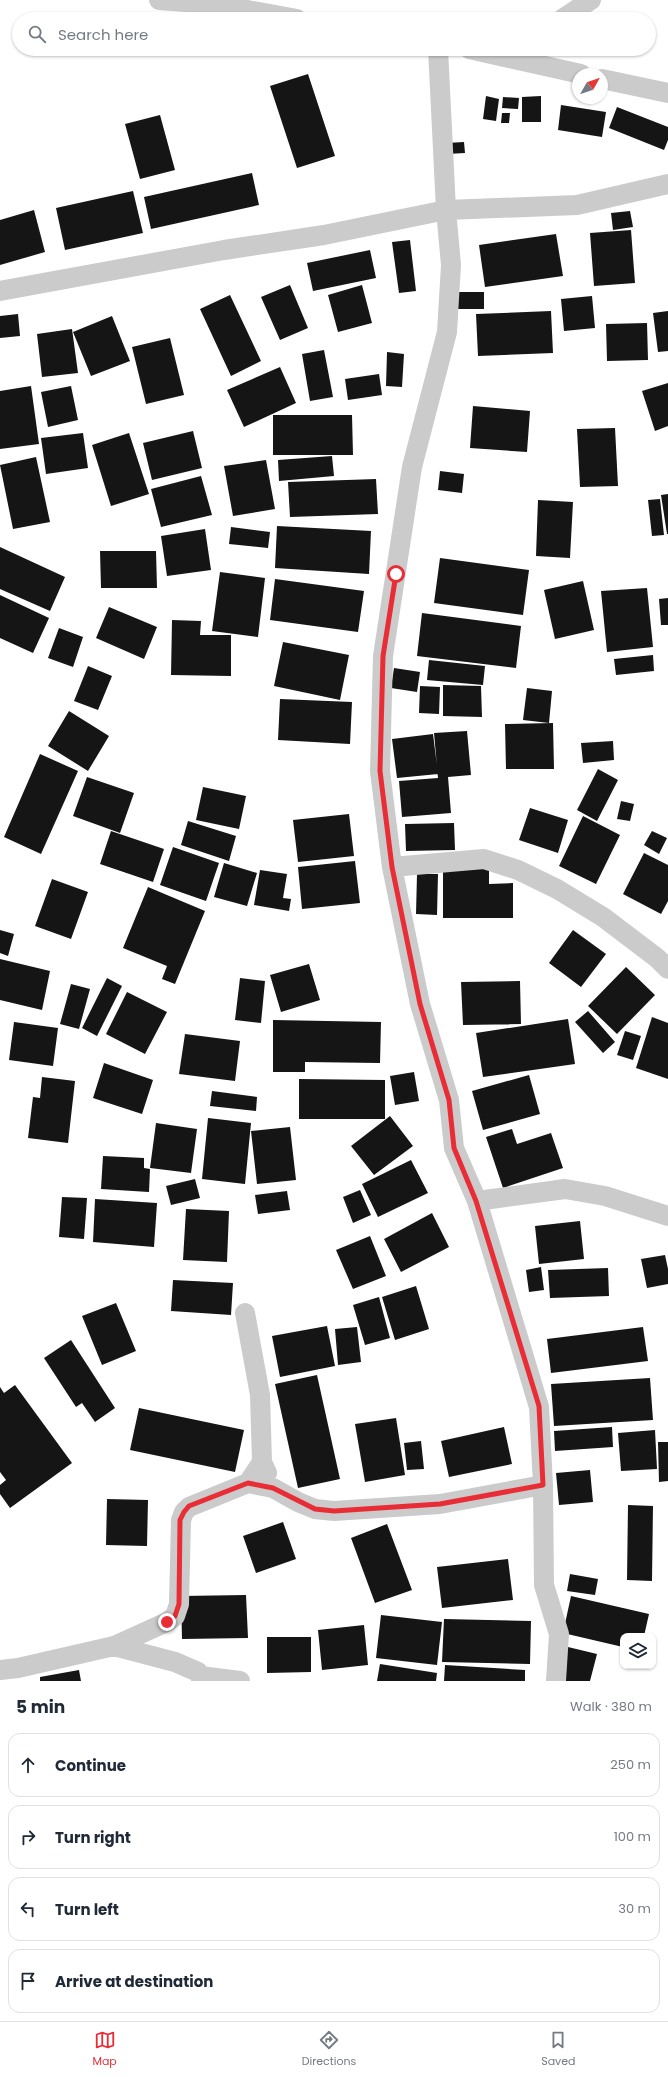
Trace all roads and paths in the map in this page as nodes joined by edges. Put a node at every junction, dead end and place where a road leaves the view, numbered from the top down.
1 (159, 0) edge
2 (591, 0) edge
3 (258, 12) edge
4 (573, 12) edge
5 (438, 56) edge
6 (520, 56) edge
7 (572, 71) edge
8 (608, 80) edge
9 (668, 93) edge
10 (668, 184) edge
11 (446, 210) junction
12 (0, 292) edge
13 (392, 867) junction
14 (668, 969) edge
15 (476, 1201) junction
16 (668, 1216) edge
17 (246, 1314) dead end
18 (262, 1462) junction
19 (248, 1483) junction
20 (543, 1485) junction
21 (273, 1488) junction
22 (114, 1646) junction
23 (0, 1670) edge
24 (202, 1679) edge
25 (240, 1681) edge
26 (556, 1681) edge

1 - 3 street
2 - 4 street
5 - 11 street
6 - 7 street
8 - 9 street
10 - 11 street
11 - 12 street
11 - 13 street
13 - 14 street
13 - 15 street
15 - 16 street
15 - 20 street
17 - 18 street
18 - 19 street
18 - 21 street
19 - 21 street
19 - 22 street
20 - 21 street
20 - 26 street
22 - 23 street
22 - 24 street
24 - 25 street

